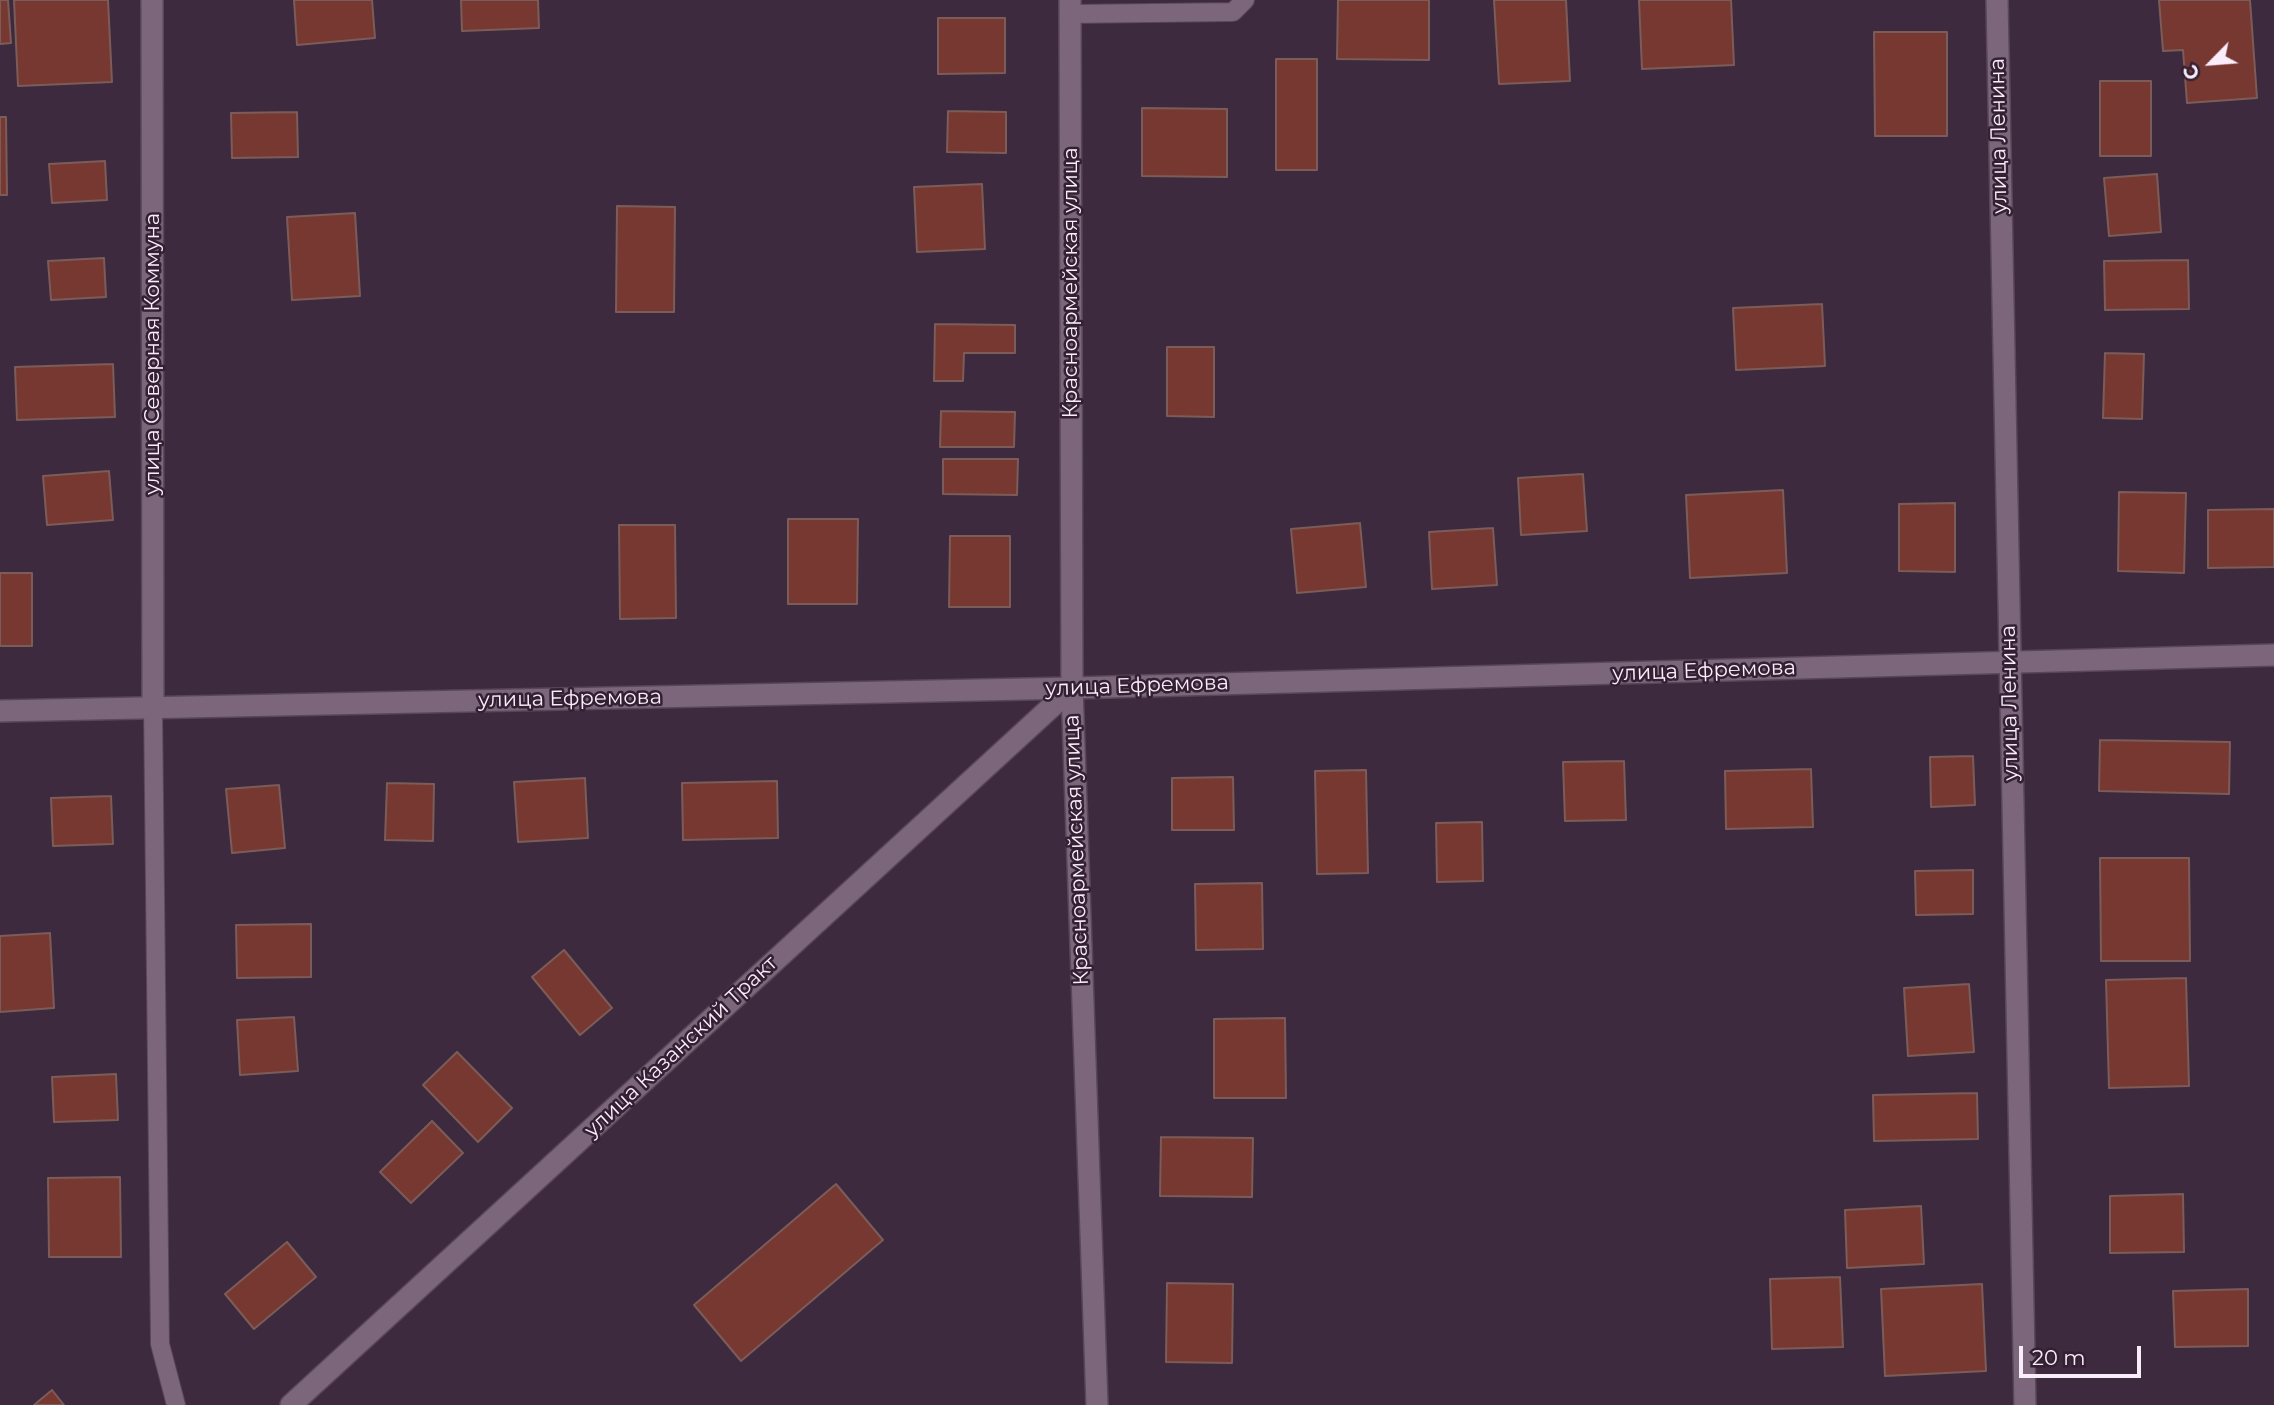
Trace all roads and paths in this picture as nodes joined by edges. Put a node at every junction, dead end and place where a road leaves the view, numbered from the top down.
1 (152, 0) edge
2 (1245, 0) edge
3 (1997, 0) edge
4 (1070, 7) edge
5 (2274, 655) edge
6 (2009, 662) junction
7 (1072, 688) junction
8 (153, 707) junction
9 (0, 710) edge
10 (176, 1405) edge
11 (291, 1405) edge
12 (1097, 1405) edge
13 (2025, 1405) edge

1 - 8 street, улица Северная Коммуна
2 - 4 lane
3 - 6 street, улица Ленина
4 - 7 street, Красноармейская улица
5 - 6 street, улица Ефремова
6 - 7 street, улица Ефремова
6 - 13 street, улица Ленина
7 - 8 street, улица Ефремова
7 - 11 street, улица Казанский Тракт
7 - 12 street, Красноармейская улица
8 - 9 street, улица Ефремова
8 - 10 lane

